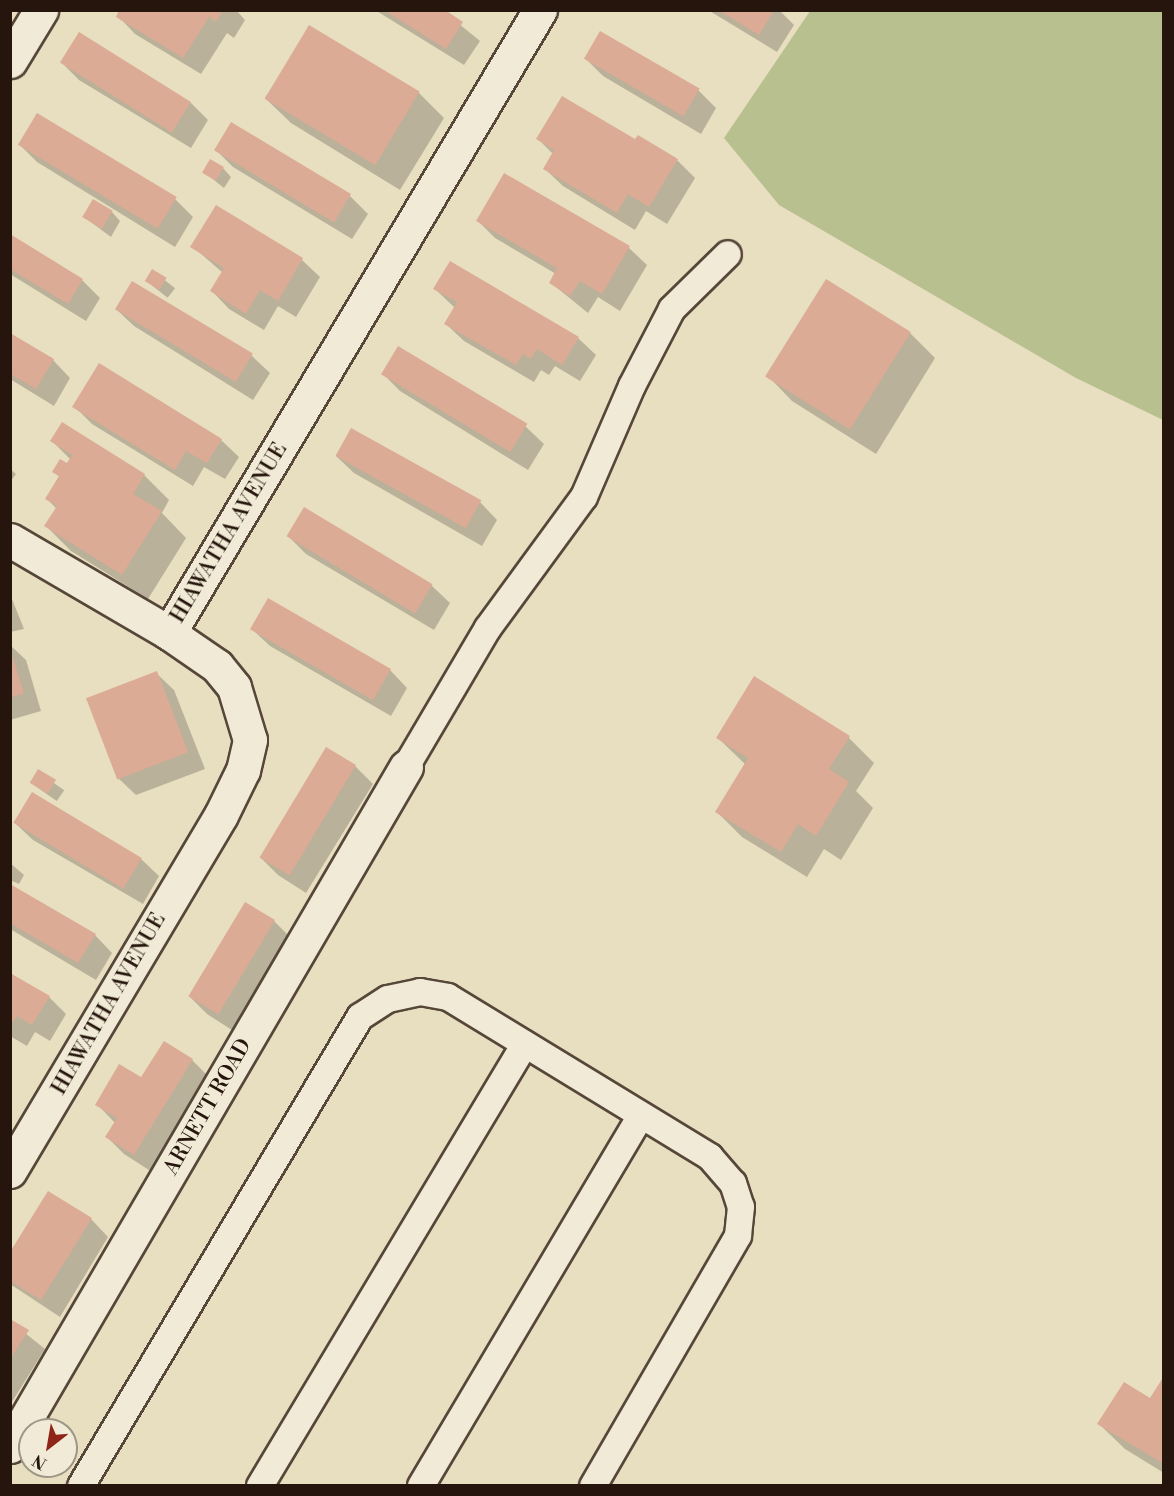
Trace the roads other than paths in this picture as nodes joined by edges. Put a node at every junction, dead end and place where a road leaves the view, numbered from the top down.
1 (41, 10) edge
2 (540, 10) edge
3 (10, 61) edge
4 (728, 254) dead end
5 (10, 540) edge
6 (169, 633) junction
7 (406, 767) joint
8 (525, 1044) junction
9 (641, 1114) junction
10 (10, 1171) edge
11 (10, 1446) edge
12 (81, 1485) edge
13 (260, 1485) edge
14 (421, 1485) edge
15 (593, 1485) edge

1 - 3 street
2 - 6 street, HIAWATHA AVENUE
4 - 7 lane
5 - 6 street
6 - 10 street, HIAWATHA AVENUE
7 - 11 street, ARNETT ROAD
8 - 9 lane
8 - 12 lane
8 - 13 lane
9 - 14 lane
9 - 15 lane

